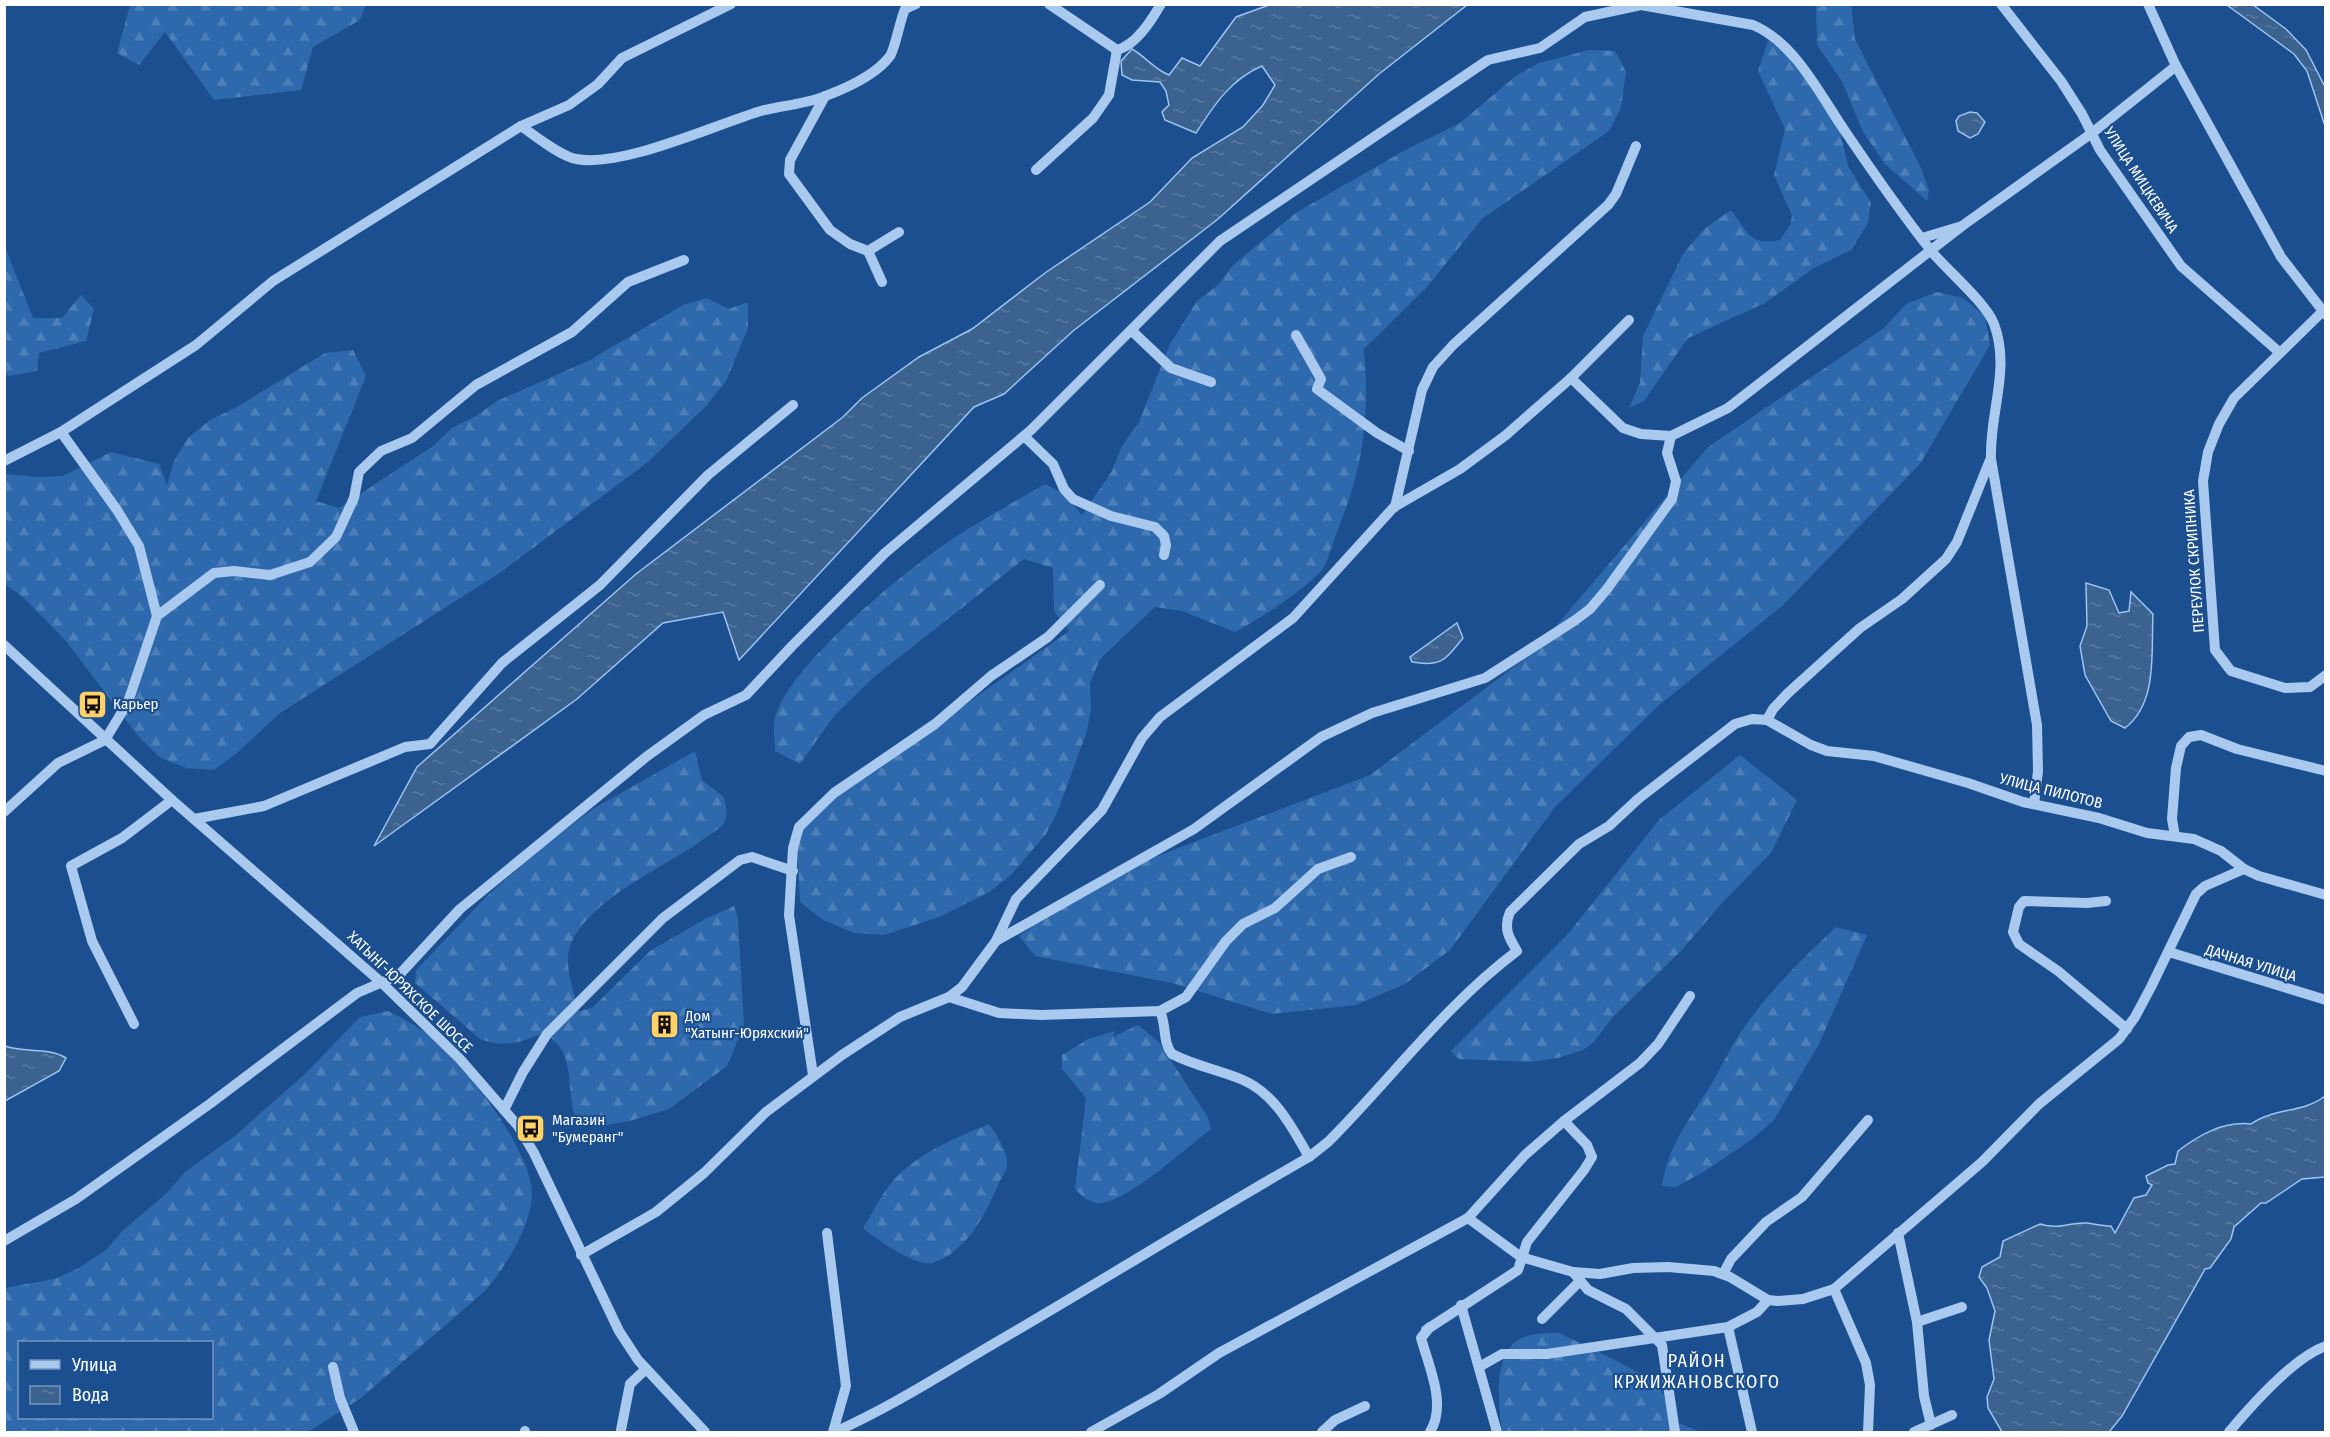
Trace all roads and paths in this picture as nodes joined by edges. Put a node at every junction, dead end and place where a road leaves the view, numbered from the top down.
1 (731, 4) edge
2 (916, 4) edge
3 (1049, 4) edge
4 (1161, 4) edge
5 (2001, 4) edge
6 (2148, 4) edge
7 (903, 7) edge
8 (1117, 50) junction
9 (2176, 66) junction
10 (825, 96) junction
11 (521, 126) junction
12 (2092, 133) junction
13 (1636, 146) dead end
14 (1036, 170) dead end
15 (1962, 226) junction
16 (899, 232) dead end
17 (1922, 238) junction
18 (868, 251) junction
19 (1932, 252) junction
20 (684, 260) dead end
21 (882, 282) dead end
22 (2324, 314) edge
23 (1629, 320) dead end
24 (1132, 331) junction
25 (1296, 335) dead end
26 (2278, 352) junction
27 (1571, 378) junction
28 (1211, 382) dead end
29 (793, 405) dead end
30 (62, 432) junction
31 (1024, 436) junction
32 (1671, 436) junction
33 (1409, 452) junction
34 (1991, 459) junction
35 (4, 461) edge
36 (1394, 507) junction
37 (1164, 555) dead end
38 (1100, 585) dead end
39 (157, 616) junction
40 (4, 645) edge
41 (2325, 675) edge
42 (1767, 720) junction
43 (105, 740) junction
44 (2325, 771) edge
45 (172, 800) junction
46 (2034, 804) junction
47 (4, 812) edge
48 (194, 819) junction
49 (2175, 836) junction
50 (1351, 857) dead end
51 (2244, 869) junction
52 (793, 871) junction
53 (2325, 895) edge
54 (2106, 901) dead end
55 (996, 941) junction
56 (2169, 952) junction
57 (382, 983) junction
58 (1690, 996) dead end
59 (949, 997) junction
60 (2325, 1000) edge
61 (1160, 1011) junction
62 (134, 1024) dead end
63 (2127, 1029) junction
64 (813, 1075) junction
65 (504, 1110) junction
66 (1868, 1120) dead end
67 (1564, 1121) junction
68 (1309, 1156) junction
69 (1468, 1218) junction
70 (827, 1233) dead end
71 (1898, 1233) junction
72 (4, 1241) edge
73 (581, 1255) junction
74 (1521, 1257) junction
75 (1723, 1274) junction
76 (1576, 1276) junction
77 (1834, 1289) junction
78 (1768, 1300) junction
79 (1461, 1305) junction
80 (1962, 1307) dead end
81 (1542, 1319) dead end
82 (1917, 1322) junction
83 (1728, 1327) junction
84 (1656, 1339) junction
85 (2325, 1346) edge
86 (1479, 1366) junction
87 (333, 1367) dead end
88 (646, 1369) junction
89 (1365, 1406) dead end
90 (1952, 1415) dead end
91 (1931, 1425) junction
92 (621, 1430) dead end
93 (354, 1432) edge
94 (705, 1432) edge
95 (834, 1432) edge
96 (1091, 1432) edge
97 (1322, 1432) edge
98 (1430, 1432) edge
99 (1497, 1432) edge
100 (1675, 1432) edge
101 (1752, 1432) edge
102 (1868, 1432) edge
103 (1914, 1432) edge
104 (2229, 1432) edge

1 - 11 street
2 - 7 street
3 - 8 street
4 - 8 street
5 - 12 street, УЛИЦА МИЦКЕВИЧА
6 - 9 street
7 - 10 street
8 - 14 street
9 - 12 street
9 - 22 street
10 - 11 street
10 - 18 street
11 - 30 street
12 - 15 street
12 - 26 street, УЛИЦА МИЦКЕВИЧА
13 - 33 street
15 - 17 street
15 - 19 street
16 - 18 street
17 - 19 street
17 - 24 street
18 - 21 street
19 - 32 street
19 - 34 street
20 - 39 street
22 - 26 street, ПЕРЕУЛОК СКРИПНИКА
23 - 27 street
24 - 28 street
24 - 31 street
25 - 33 street
26 - 41 street, ПЕРЕУЛОК СКРИПНИКА
27 - 32 street
27 - 36 street
29 - 48 street
30 - 35 street
30 - 39 street
31 - 37 street
31 - 57 street
32 - 55 street
33 - 36 street
34 - 42 street
34 - 46 street
36 - 55 street
38 - 52 street
39 - 43 street
40 - 43 street, ХАТЫНГ-ЮРЯХСКОЕ ШОССЕ
42 - 46 street, УЛИЦА ПИЛОТОВ
42 - 68 street
43 - 45 street, ХАТЫНГ-ЮРЯХСКОЕ ШОССЕ
43 - 47 street
44 - 49 street
45 - 48 street, ХАТЫНГ-ЮРЯХСКОЕ ШОССЕ
45 - 62 street
46 - 49 street, УЛИЦА ПИЛОТОВ
48 - 57 street, ХАТЫНГ-ЮРЯХСКОЕ ШОССЕ
49 - 51 street, УЛИЦА ПИЛОТОВ
50 - 61 street
51 - 53 street, УЛИЦА ПИЛОТОВ
51 - 56 street
52 - 64 street
52 - 65 street
54 - 63 street
55 - 59 street
56 - 60 street, ДАЧНАЯ УЛИЦА
56 - 63 street
57 - 65 street, ХАТЫНГ-ЮРЯХСКОЕ ШОССЕ
57 - 72 street
58 - 67 street
59 - 61 street
59 - 64 street
61 - 68 street
63 - 71 street
64 - 73 street
65 - 73 street, ХАТЫНГ-ЮРЯХСКОЕ ШОССЕ
66 - 75 street
67 - 69 street
67 - 74 street
68 - 95 street
69 - 74 street
69 - 96 street
70 - 95 street
71 - 77 street
71 - 82 street
73 - 88 street, ХАТЫНГ-ЮРЯХСКОЕ ШОССЕ
74 - 76 street
74 - 79 street
75 - 76 street
75 - 78 street
76 - 81 street
76 - 84 street
77 - 78 street
77 - 102 street
78 - 83 street
79 - 86 street
79 - 98 street
80 - 82 street
82 - 91 street
83 - 84 street
83 - 101 street
84 - 86 street
84 - 100 street
85 - 104 street
86 - 99 street
87 - 93 street
88 - 92 street
88 - 94 street, ХАТЫНГ-ЮРЯХСКОЕ ШОССЕ
89 - 97 street
90 - 91 street
91 - 103 street

